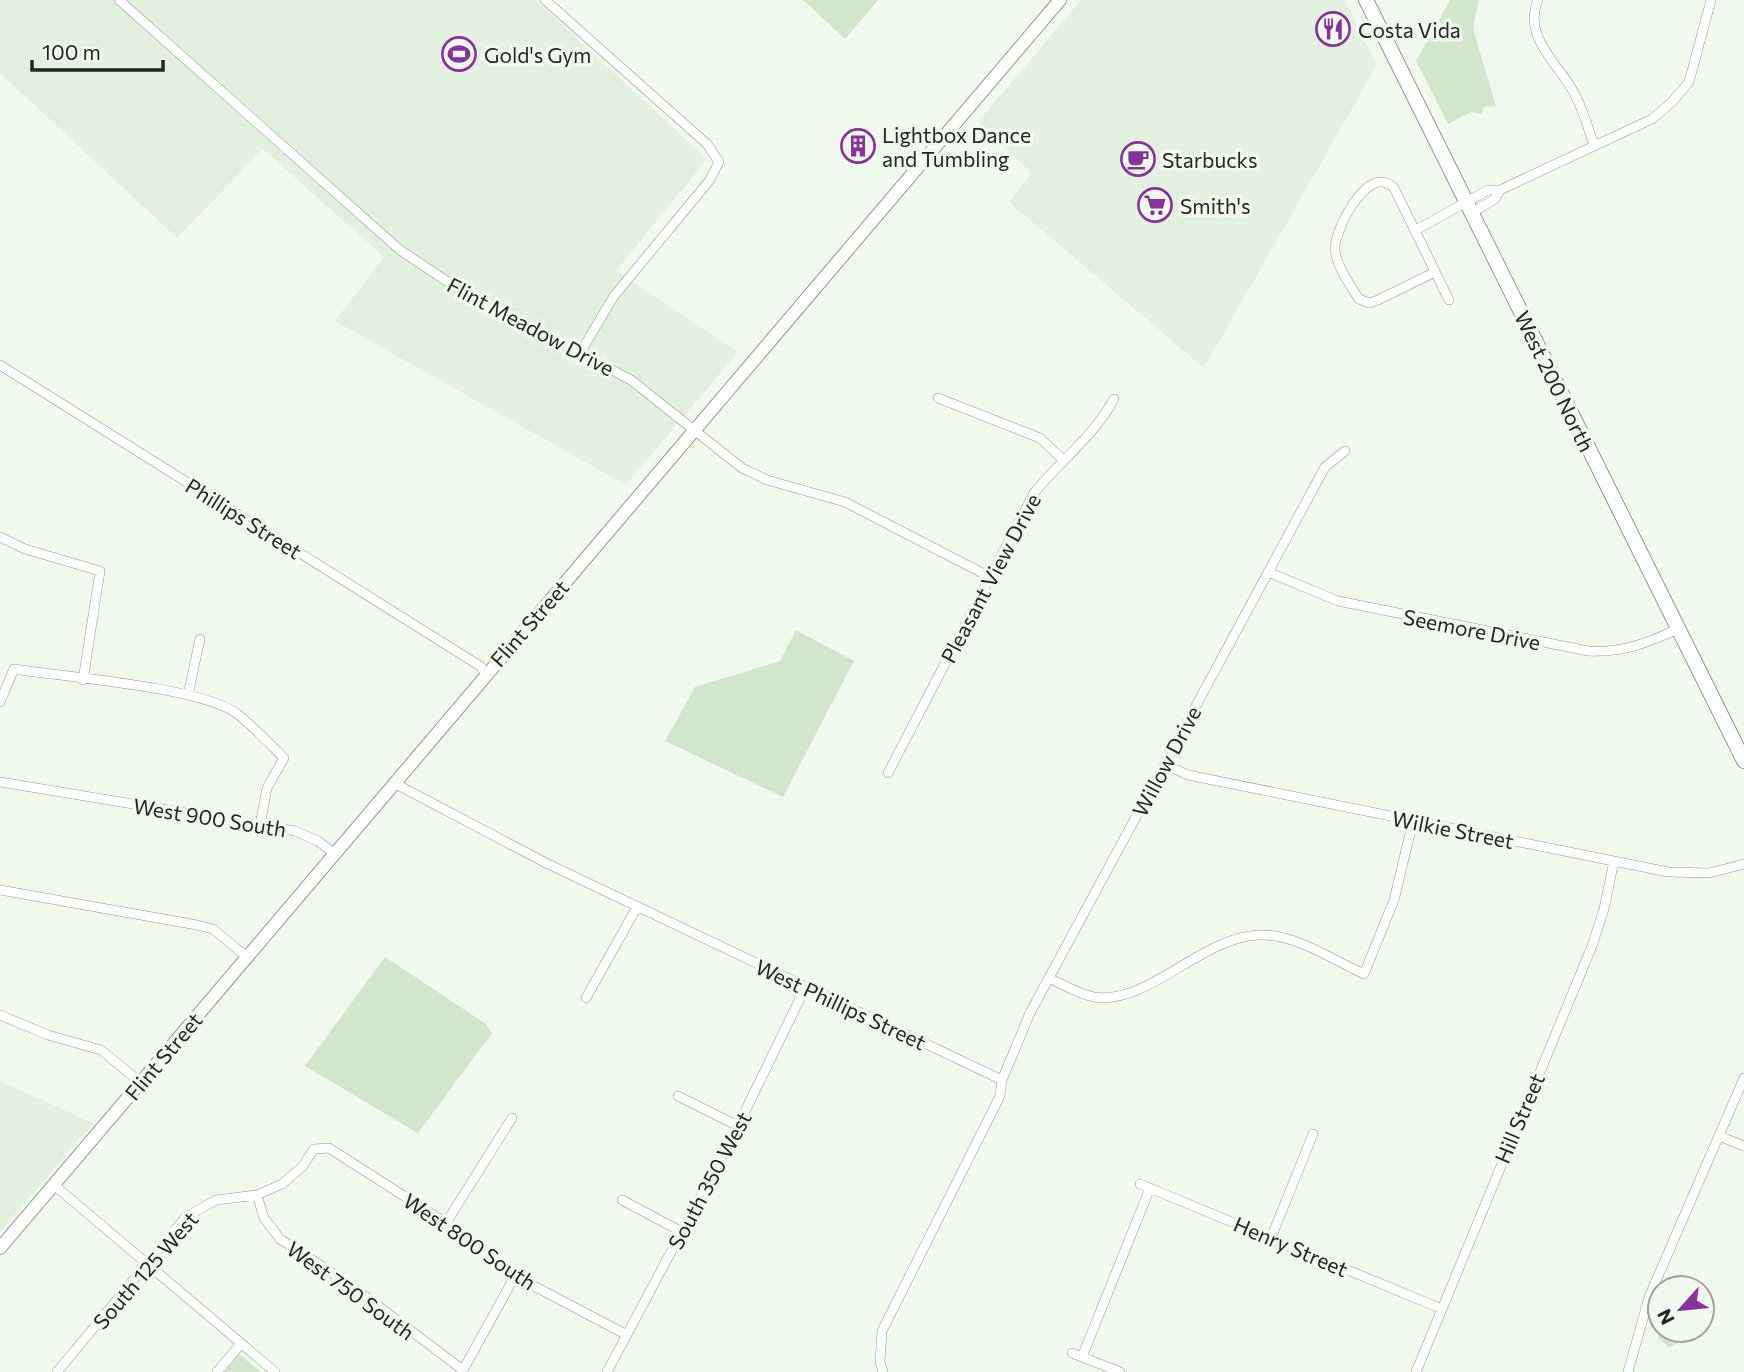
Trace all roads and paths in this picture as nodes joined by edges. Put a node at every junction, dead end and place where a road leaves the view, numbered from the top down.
1 (120, 0) edge
2 (545, 0) edge
3 (1060, 0) edge
4 (1366, 0) edge
5 (1538, 0) edge
6 (1711, 0) edge
7 (1594, 145) junction
8 (1468, 207) junction
9 (1416, 230) junction
10 (1435, 272) junction
11 (1449, 300) dead end
12 (580, 353) junction
13 (0, 365) edge
14 (938, 398) dead end
15 (1114, 399) dead end
16 (694, 431) junction
17 (1345, 451) dead end
18 (1062, 459) junction
19 (0, 537) edge
20 (1268, 572) junction
21 (990, 577) junction
22 (1678, 629) junction
23 (200, 639) dead end
24 (486, 673) junction
25 (83, 680) junction
26 (188, 695) junction
27 (0, 702) edge
28 (1744, 761) edge
29 (1164, 764) junction
30 (888, 773) dead end
31 (0, 782) edge
32 (394, 783) junction
33 (1413, 821) junction
34 (260, 825) junction
35 (334, 853) junction
36 (1614, 861) junction
37 (1744, 864) edge
38 (0, 890) edge
39 (637, 907) junction
40 (247, 957) junction
41 (1049, 978) junction
42 (806, 986) junction
43 (586, 998) dead end
44 (0, 1015) edge
45 (1744, 1078) edge
46 (1002, 1080) junction
47 (140, 1082) junction
48 (678, 1096) dead end
49 (512, 1118) dead end
50 (738, 1126) junction
51 (1313, 1134) dead end
52 (1719, 1136) junction
53 (1744, 1146) edge
54 (314, 1149) joint
55 (1140, 1184) dead end
56 (54, 1185) junction
57 (1150, 1188) junction
58 (257, 1195) junction
59 (622, 1199) dead end
60 (446, 1223) junction
61 (682, 1232) junction
62 (1271, 1238) junction
63 (0, 1248) edge
64 (148, 1266) junction
65 (515, 1276) junction
66 (1442, 1309) junction
67 (627, 1335) junction
68 (240, 1345) junction
69 (1072, 1353) dead end
70 (1082, 1357) junction
71 (462, 1371) edge
72 (57, 1372) edge
73 (217, 1372) edge
74 (275, 1372) edge
75 (607, 1372) edge
76 (883, 1372) edge
77 (1120, 1372) edge
78 (1416, 1372) edge
79 (1628, 1372) edge

1 - 12 street, Flint Meadow Drive
2 - 12 street
3 - 16 street, Flint Street
4 - 8 main road, West 200 North
5 - 7 street
6 - 7 street
7 - 8 street
8 - 9 street
8 - 22 main road, West 200 North
9 - 10 street
9 - 10 street
10 - 11 street
12 - 16 street, Flint Meadow Drive
13 - 24 street, Phillips Street
14 - 18 street
15 - 18 street, Pleasant View Drive
16 - 21 street, Flint Meadow Drive
16 - 24 street, Flint Street
17 - 20 street, Willow Drive
18 - 21 street, Pleasant View Drive
19 - 25 street
20 - 22 street, Seemore Drive
20 - 29 street, Willow Drive
21 - 30 street, Pleasant View Drive
22 - 28 main road, West 200 North
23 - 26 street
24 - 32 street, Flint Street
25 - 26 street
25 - 27 street
26 - 34 street
29 - 33 street, Wilkie Street
29 - 41 street, Willow Drive
31 - 34 street, West 900 South
32 - 35 street, Flint Street
32 - 39 street, West Phillips Street
33 - 36 street, Wilkie Street
33 - 41 street
34 - 35 street, West 900 South
35 - 40 street, Flint Street
36 - 37 street, Wilkie Street
36 - 66 street, Hill Street
38 - 40 street
39 - 42 street, West Phillips Street
39 - 43 street
40 - 47 street, Flint Street
41 - 46 street, Willow Drive
42 - 46 street, West Phillips Street
42 - 50 street, South 350 West
44 - 47 street
45 - 52 street
46 - 76 street
47 - 56 street, Flint Street
48 - 50 street
49 - 60 street
50 - 61 street, South 350 West
51 - 62 street
52 - 53 street
52 - 79 street
54 - 58 street, South 125 West
54 - 60 street, West 800 South
55 - 57 street, Henry Street
56 - 63 street, Flint Street
56 - 64 street
57 - 62 street, Henry Street
57 - 70 street
58 - 64 street, South 125 West
58 - 71 street, West 750 South
59 - 61 street
60 - 65 street, West 800 South
61 - 67 street, South 350 West
62 - 66 street, Henry Street
64 - 68 street
64 - 72 street, South 125 West
65 - 67 street, West 800 South
65 - 71 street
66 - 78 street, Hill Street
67 - 75 street, South 350 West
68 - 73 street
68 - 74 street
69 - 70 street
70 - 77 street

